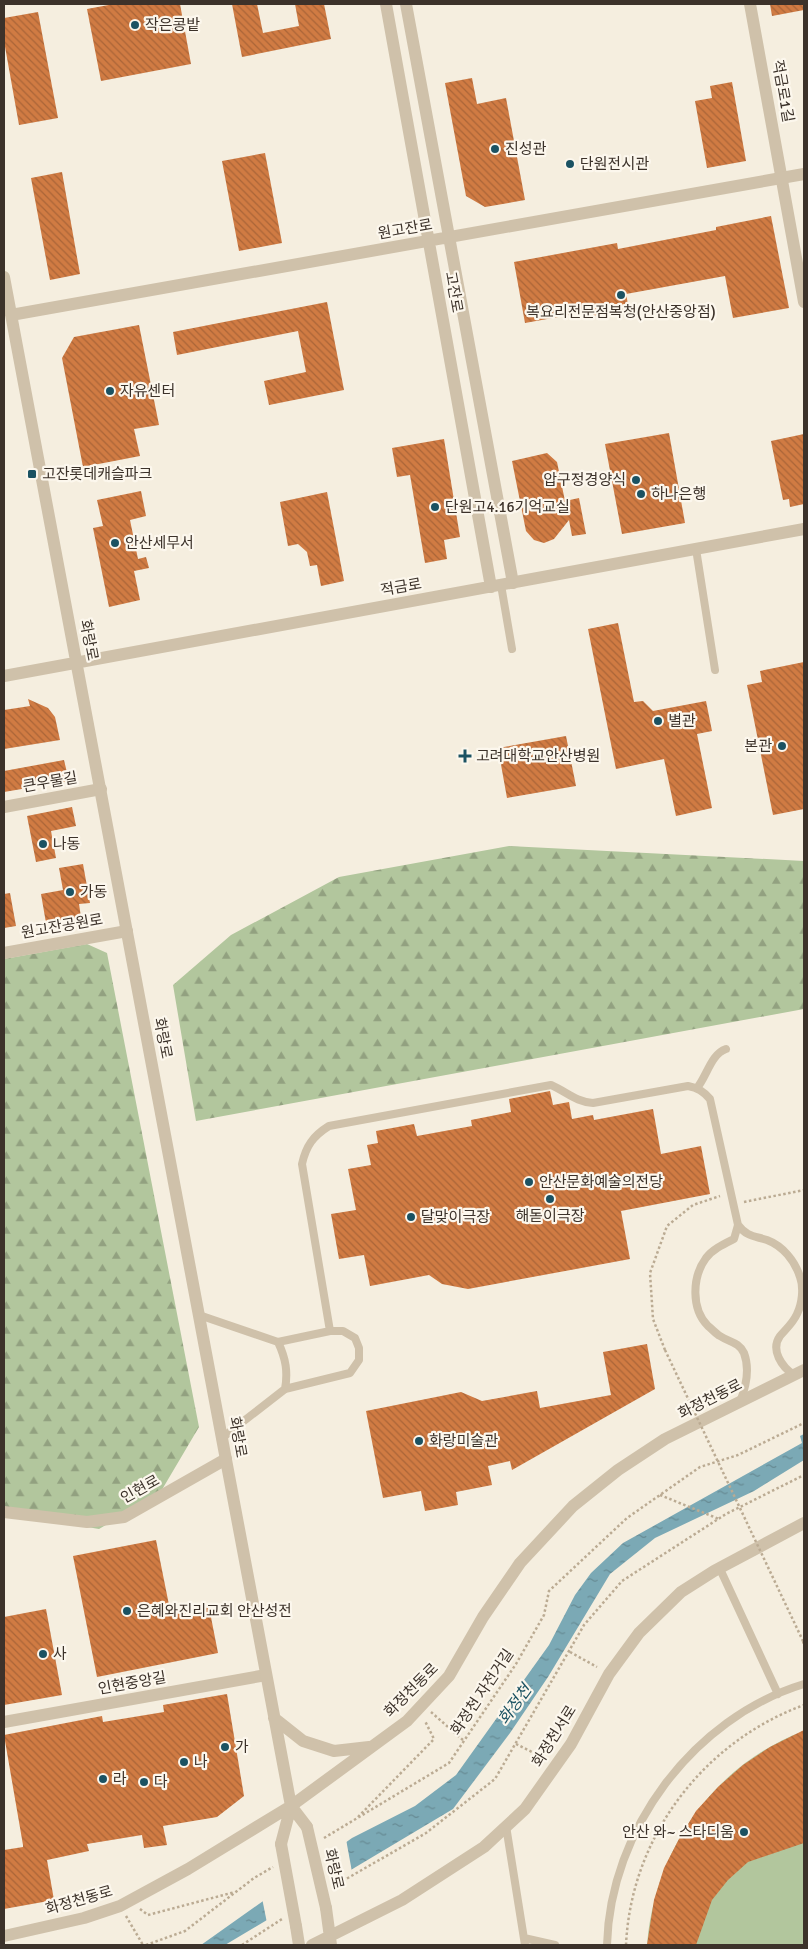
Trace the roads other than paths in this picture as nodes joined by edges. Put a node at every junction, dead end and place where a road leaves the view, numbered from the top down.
1 (386, 4) edge
2 (406, 4) edge
3 (750, 4) edge
4 (804, 174) edge
5 (782, 178) junction
6 (449, 237) junction
7 (428, 241) junction
8 (4, 277) edge
9 (804, 302) edge
10 (11, 314) junction
11 (804, 529) edge
12 (696, 549) junction
13 (502, 585) junction
14 (512, 649) dead end
15 (76, 663) junction
16 (715, 670) dead end
17 (4, 676) edge
18 (101, 789) junction
19 (4, 807) edge
20 (127, 931) junction
21 (4, 953) edge
22 (726, 1049) dead end
23 (697, 1088) junction
24 (738, 1225) junction
25 (199, 1315) junction
26 (330, 1331) junction
27 (278, 1342) junction
28 (799, 1372) edge
29 (284, 1389) junction
30 (740, 1402) junction
31 (222, 1438) junction
32 (226, 1460) junction
33 (4, 1512) edge
34 (804, 1523) edge
35 (720, 1569) junction
36 (266, 1675) junction
37 (804, 1684) edge
38 (778, 1694) junction
39 (274, 1718) junction
40 (4, 1722) edge
41 (372, 1746) junction
42 (291, 1806) junction
43 (506, 1826) junction
44 (4, 1936) edge
45 (330, 1941) edge
46 (525, 1941) edge
47 (299, 1945) edge
48 (312, 1945) edge
49 (554, 1945) edge
50 (608, 1945) edge

1 - 7 street, 고잔로
2 - 6 street, 고잔로
3 - 5 street, 적금로1길
4 - 5 street, 원고잔로
5 - 6 street, 원고잔로
5 - 9 street, 적금로1길
6 - 7 street, 원고잔로
6 - 13 street, 고잔로
7 - 10 street, 원고잔로
7 - 13 street, 고잔로
8 - 10 street, 화랑로
10 - 15 street, 화랑로
11 - 12 street, 적금로
12 - 13 street, 적금로
12 - 16 lane
13 - 14 lane
13 - 15 street, 적금로
15 - 17 street, 적금로
15 - 18 street, 화랑로
18 - 19 street, 큰우물길
18 - 20 street, 화랑로
20 - 21 street, 원고잔공원로
20 - 25 street, 화랑로
22 - 23 lane
23 - 24 lane
23 - 26 lane
24 - 28 lane
24 - 30 lane
25 - 27 lane
25 - 31 street, 화랑로
26 - 27 lane
26 - 29 lane
27 - 29 lane
28 - 30 street, 화정천동로
29 - 31 lane
30 - 41 street, 화정천동로
31 - 32 street, 화랑로
32 - 33 street, 인현로
32 - 36 street, 화랑로
34 - 35 street, 화정천서로
35 - 38 lane
35 - 43 street, 화정천서로
36 - 39 street, 화랑로
36 - 40 street, 인현중앙길
37 - 38 lane
38 - 50 lane
39 - 41 street
39 - 42 street, 화랑로
41 - 42 street, 화정천동로
42 - 44 street, 화정천동로
42 - 45 street, 화랑로, bridge
42 - 47 street, 화랑로, bridge
43 - 45 street, 화정천서로
43 - 46 lane
45 - 48 street, 화정천서로
46 - 49 lane

